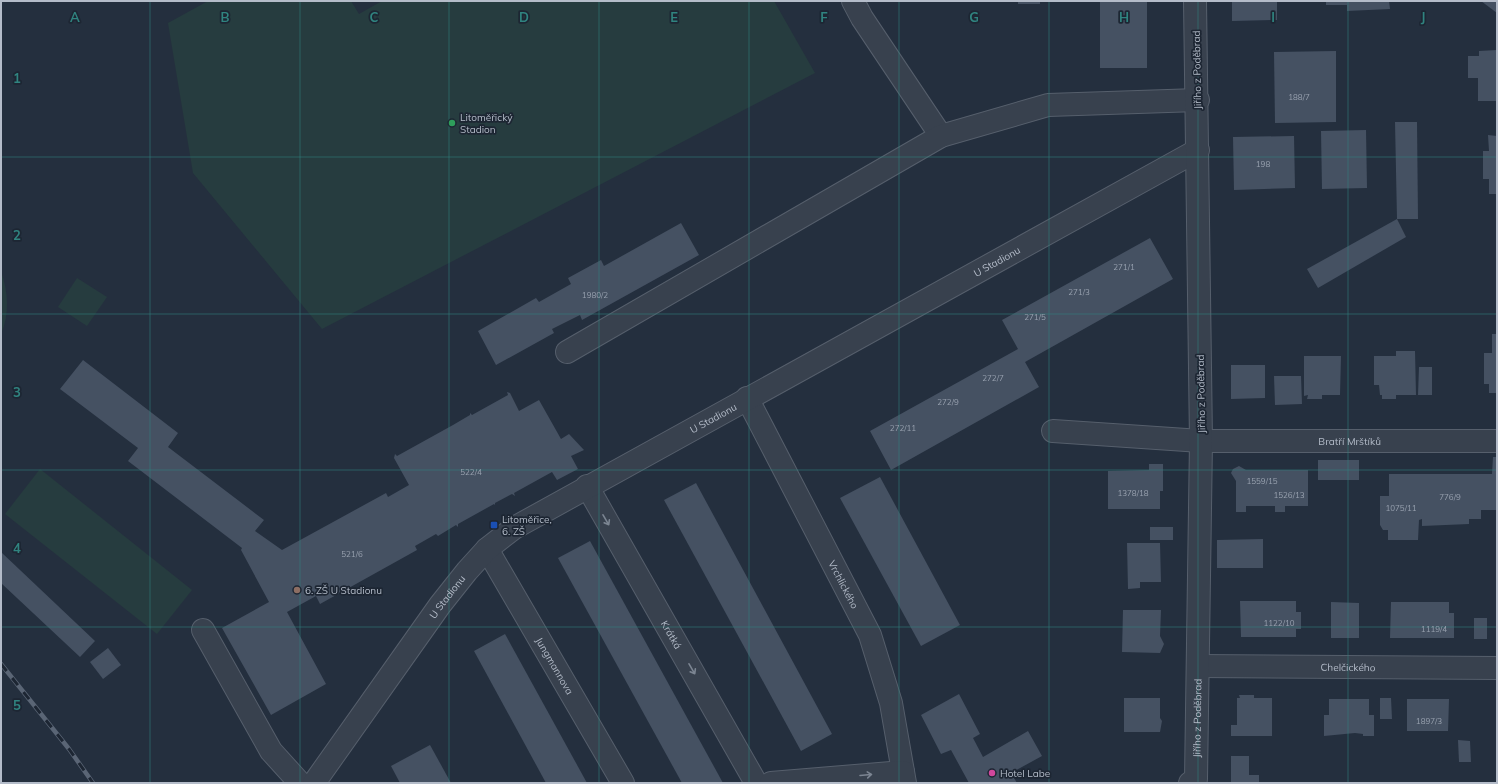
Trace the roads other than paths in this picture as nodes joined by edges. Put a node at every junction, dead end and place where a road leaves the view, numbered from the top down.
1 (853, 1) edge
2 (1195, 1) edge
3 (1198, 100) junction
4 (940, 136) junction
5 (1198, 150) junction
6 (567, 352) dead end
7 (747, 398) junction
8 (1053, 430) dead end
9 (1201, 441) junction
10 (1497, 441) edge
11 (587, 486) junction
12 (487, 549) junction
13 (203, 630) dead end
14 (1198, 666) junction
15 (1497, 668) edge
16 (904, 778) edge
17 (300, 783) edge
18 (314, 783) edge
19 (623, 783) edge
20 (756, 783) edge
21 (771, 783) edge
22 (1190, 783) edge

1 - 4 street
2 - 3 street, Jiřího z Poděbrad
3 - 4 street
3 - 5 street, Jiřího z Poděbrad
4 - 6 street
5 - 7 street, U Stadionu
5 - 9 street, Jiřího z Poděbrad
7 - 11 street, U Stadionu
7 - 16 street, Vrchlického
8 - 9 street, Bratří Mrštíků
9 - 10 street, Bratří Mrštíků
9 - 14 street, Jiřího z Poděbrad
11 - 12 street, U Stadionu
11 -> 20 street, Krátká
12 - 18 street, U Stadionu
12 - 19 street, Jungmannova
13 - 17 street
14 - 15 street, Chelčického
14 - 22 street, Jiřího z Poděbrad
21 -> 16 street

